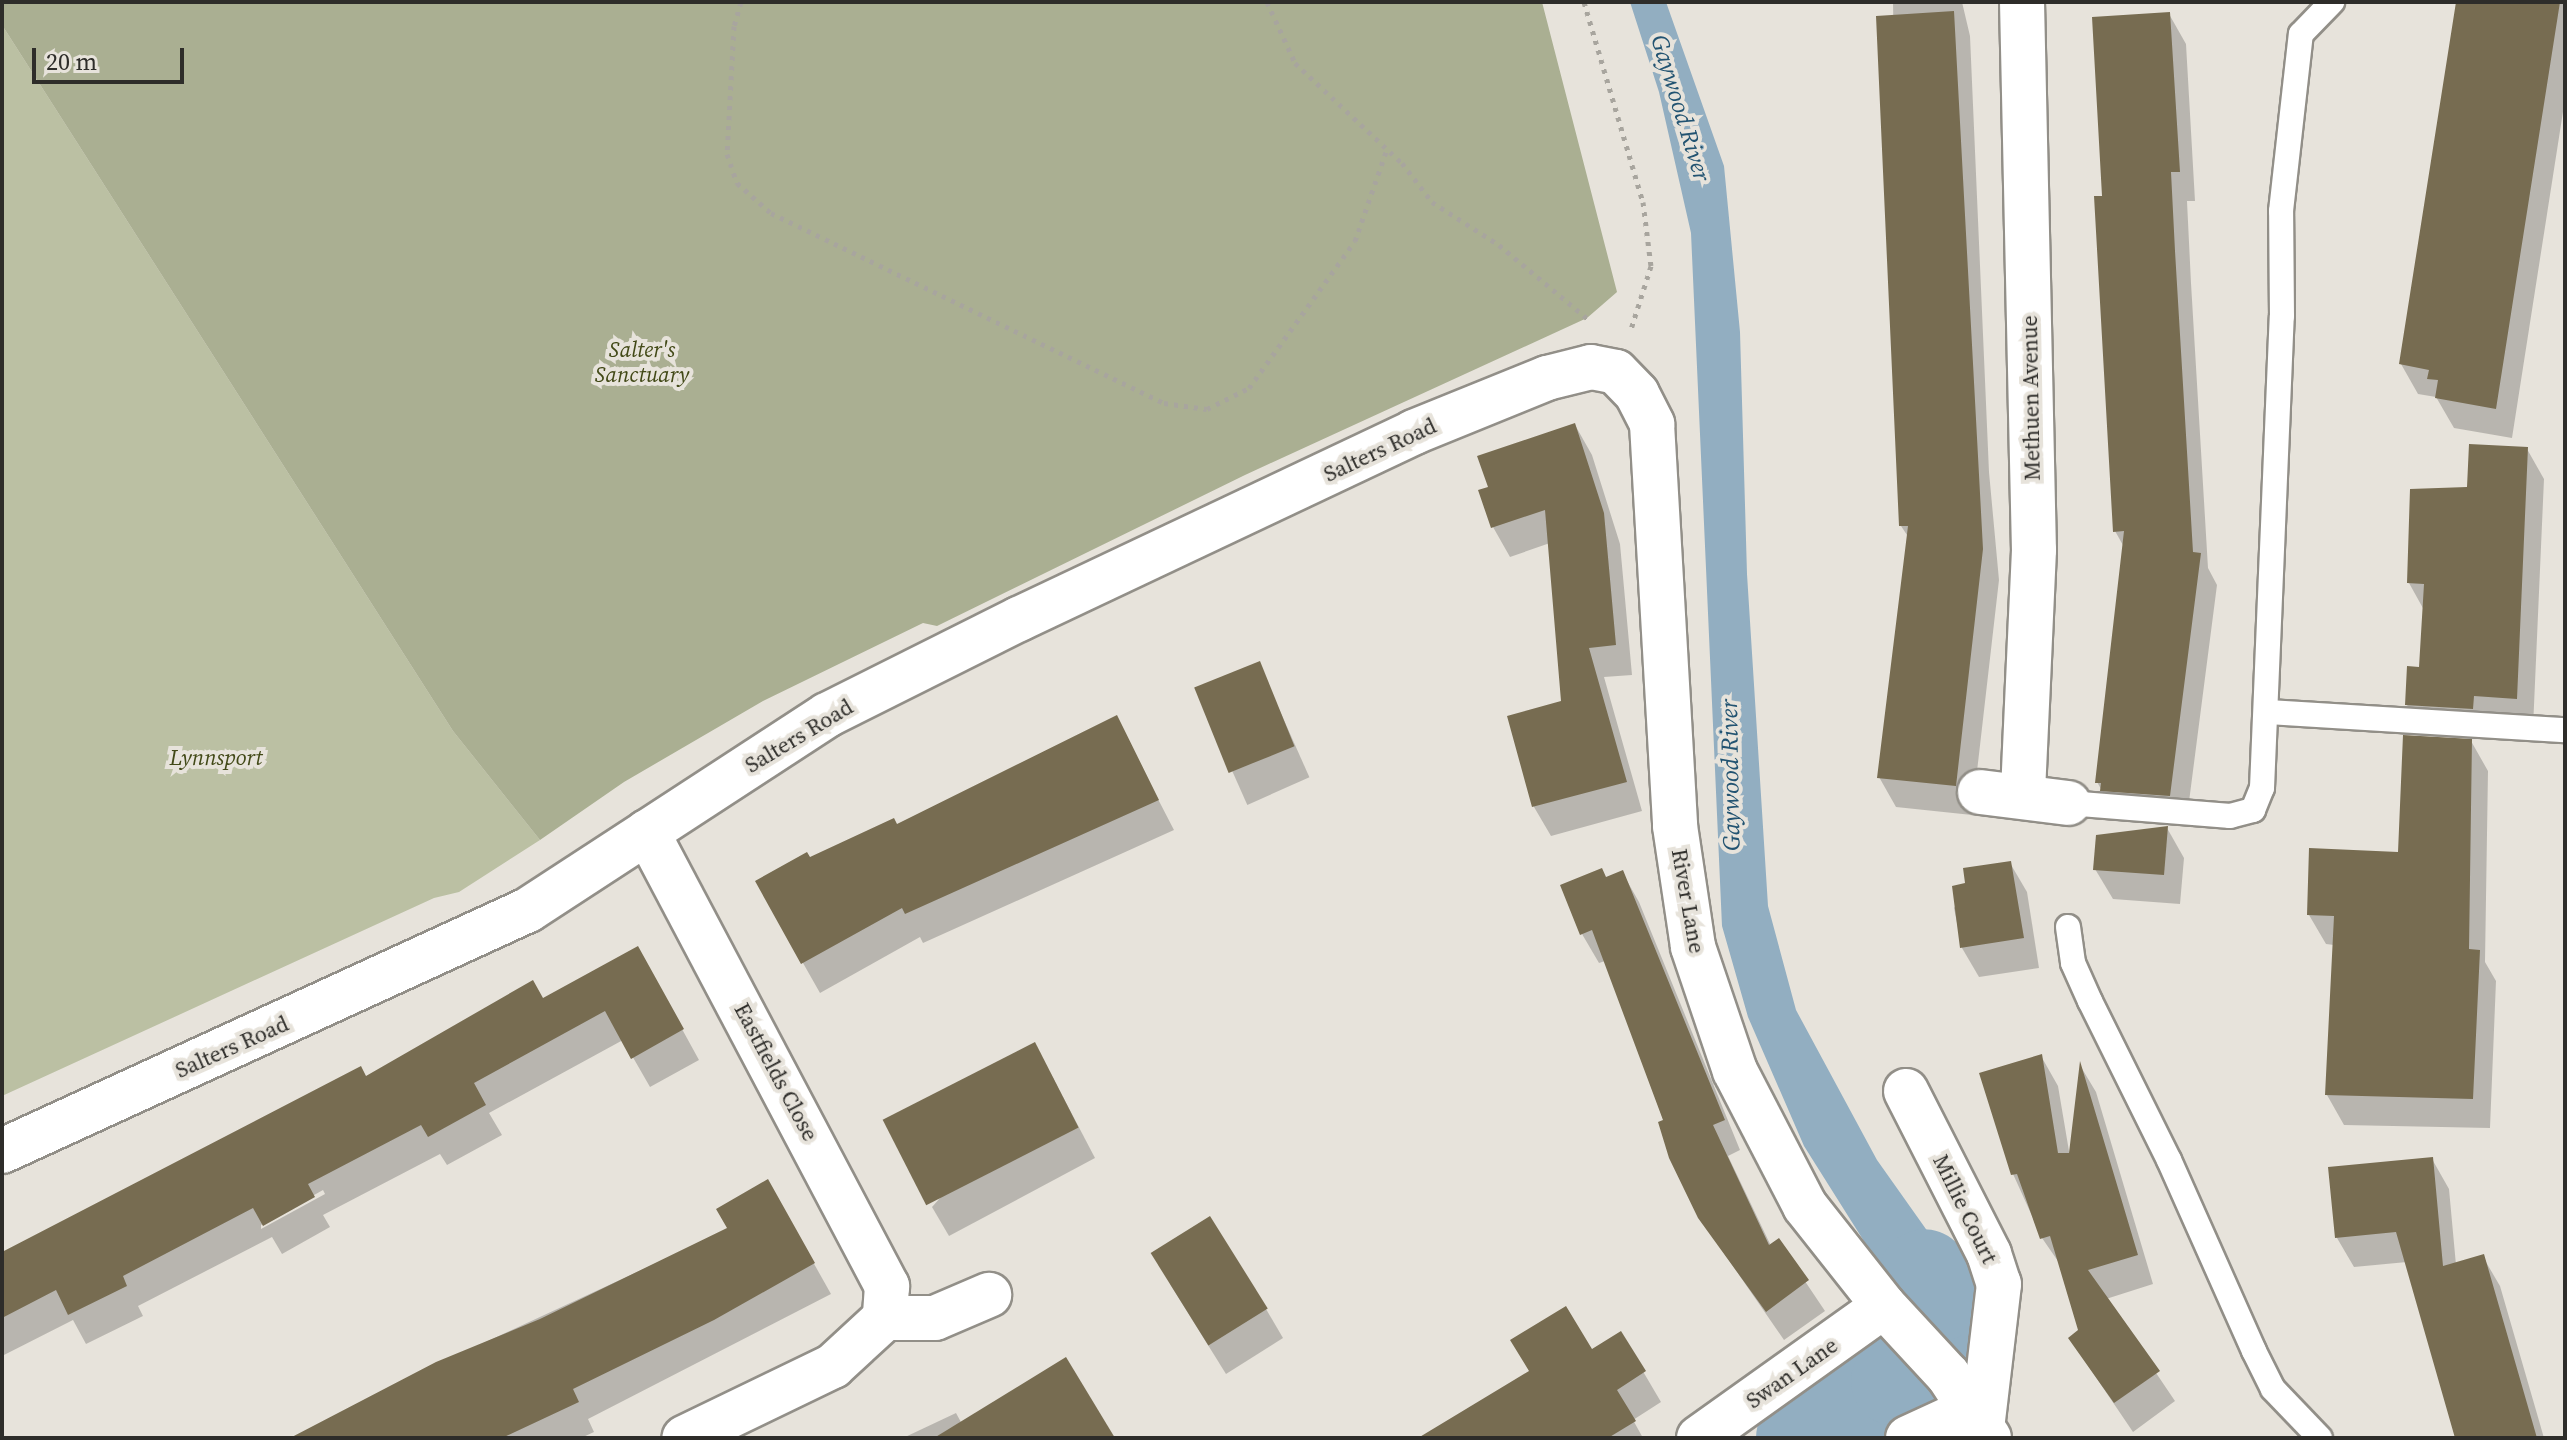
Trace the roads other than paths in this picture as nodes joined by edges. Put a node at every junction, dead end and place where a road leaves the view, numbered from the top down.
1 (2022, 2) edge
2 (2332, 2) edge
3 (1621, 359) joint
4 (2268, 712) junction
5 (2565, 730) edge
6 (1980, 792) dead end
7 (2023, 794) junction
8 (2068, 803) joint
9 (647, 832) junction
10 (2068, 927) dead end
11 (1906, 1091) dead end
12 (2, 1151) edge
13 (989, 1295) dead end
14 (1891, 1314) junction
15 (885, 1318) junction
16 (1972, 1413) edge
17 (684, 1438) edge
18 (1699, 1438) edge
19 (1908, 1438) edge
20 (2320, 1438) edge

1 - 7 street, Methuen Avenue
2 - 4 lane
3 - 9 street, Salters Road
3 - 14 street, River Lane
4 - 5 lane
4 - 8 lane
6 - 7 street
7 - 8 street
9 - 12 street, Salters Road
9 - 15 street, Eastfields Close
10 - 20 lane
11 - 16 street, Millie Court
13 - 15 street
14 - 16 street, River Lane
14 - 18 street, Swan Lane
15 - 17 street
16 - 19 street

